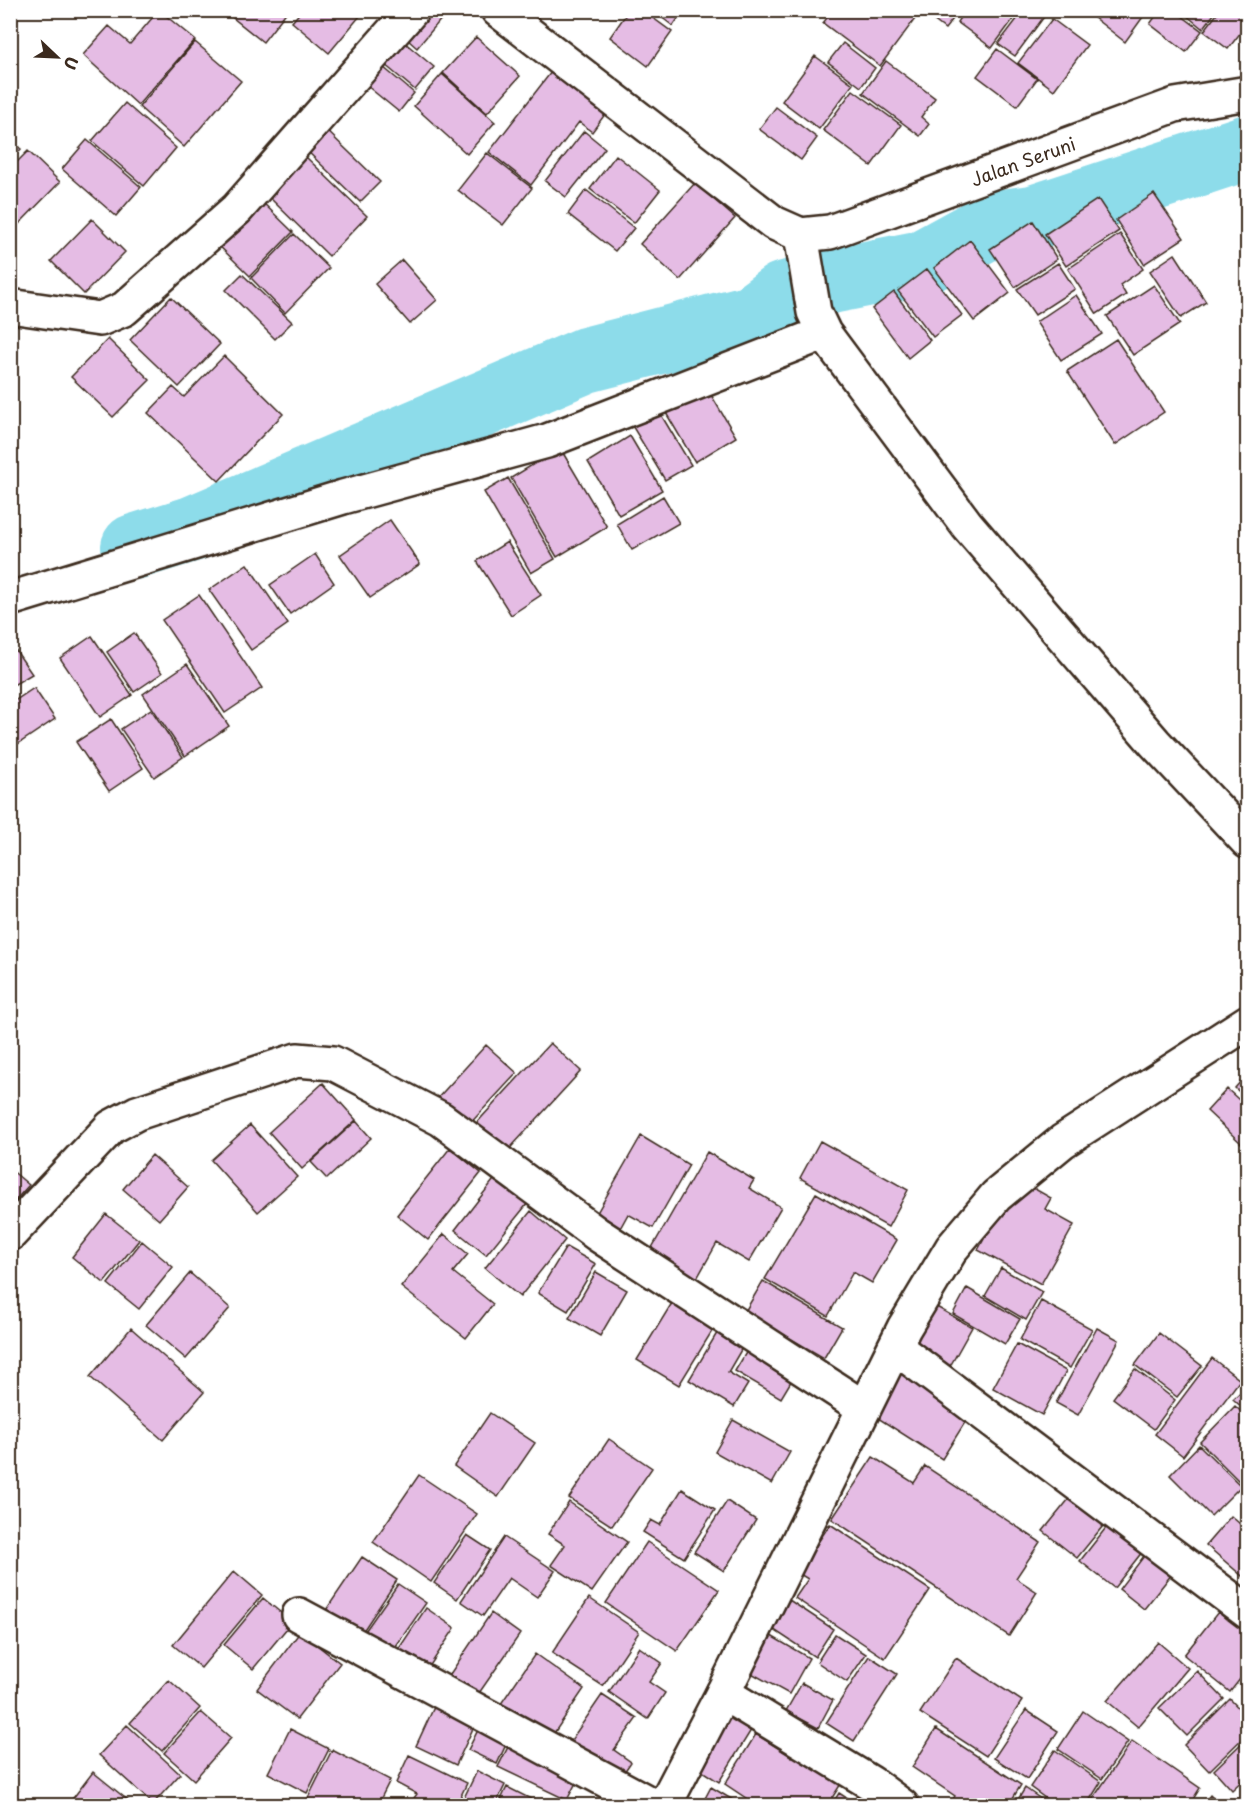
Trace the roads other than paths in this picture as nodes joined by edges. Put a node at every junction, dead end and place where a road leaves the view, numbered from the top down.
1 (412, 10) edge
2 (498, 10) edge
3 (1248, 93) edge
4 (803, 250) junction
5 (10, 306) edge
6 (819, 322) junction
7 (10, 599) edge
8 (1248, 842) edge
9 (1248, 1022) edge
10 (10, 1234) edge
11 (895, 1347) junction
12 (864, 1408) junction
13 (1248, 1612) edge
14 (299, 1615) dead end
15 (723, 1693) junction
16 (654, 1806) edge
17 (664, 1806) edge
18 (902, 1806) edge

1 - 5 street
2 - 4 street
3 - 4 street, Jalan Seruni
4 - 6 street
6 - 7 street
6 - 8 street
9 - 11 street
10 - 12 street
11 - 12 street
11 - 13 street
12 - 15 street
14 - 16 street
15 - 17 street
15 - 18 street

